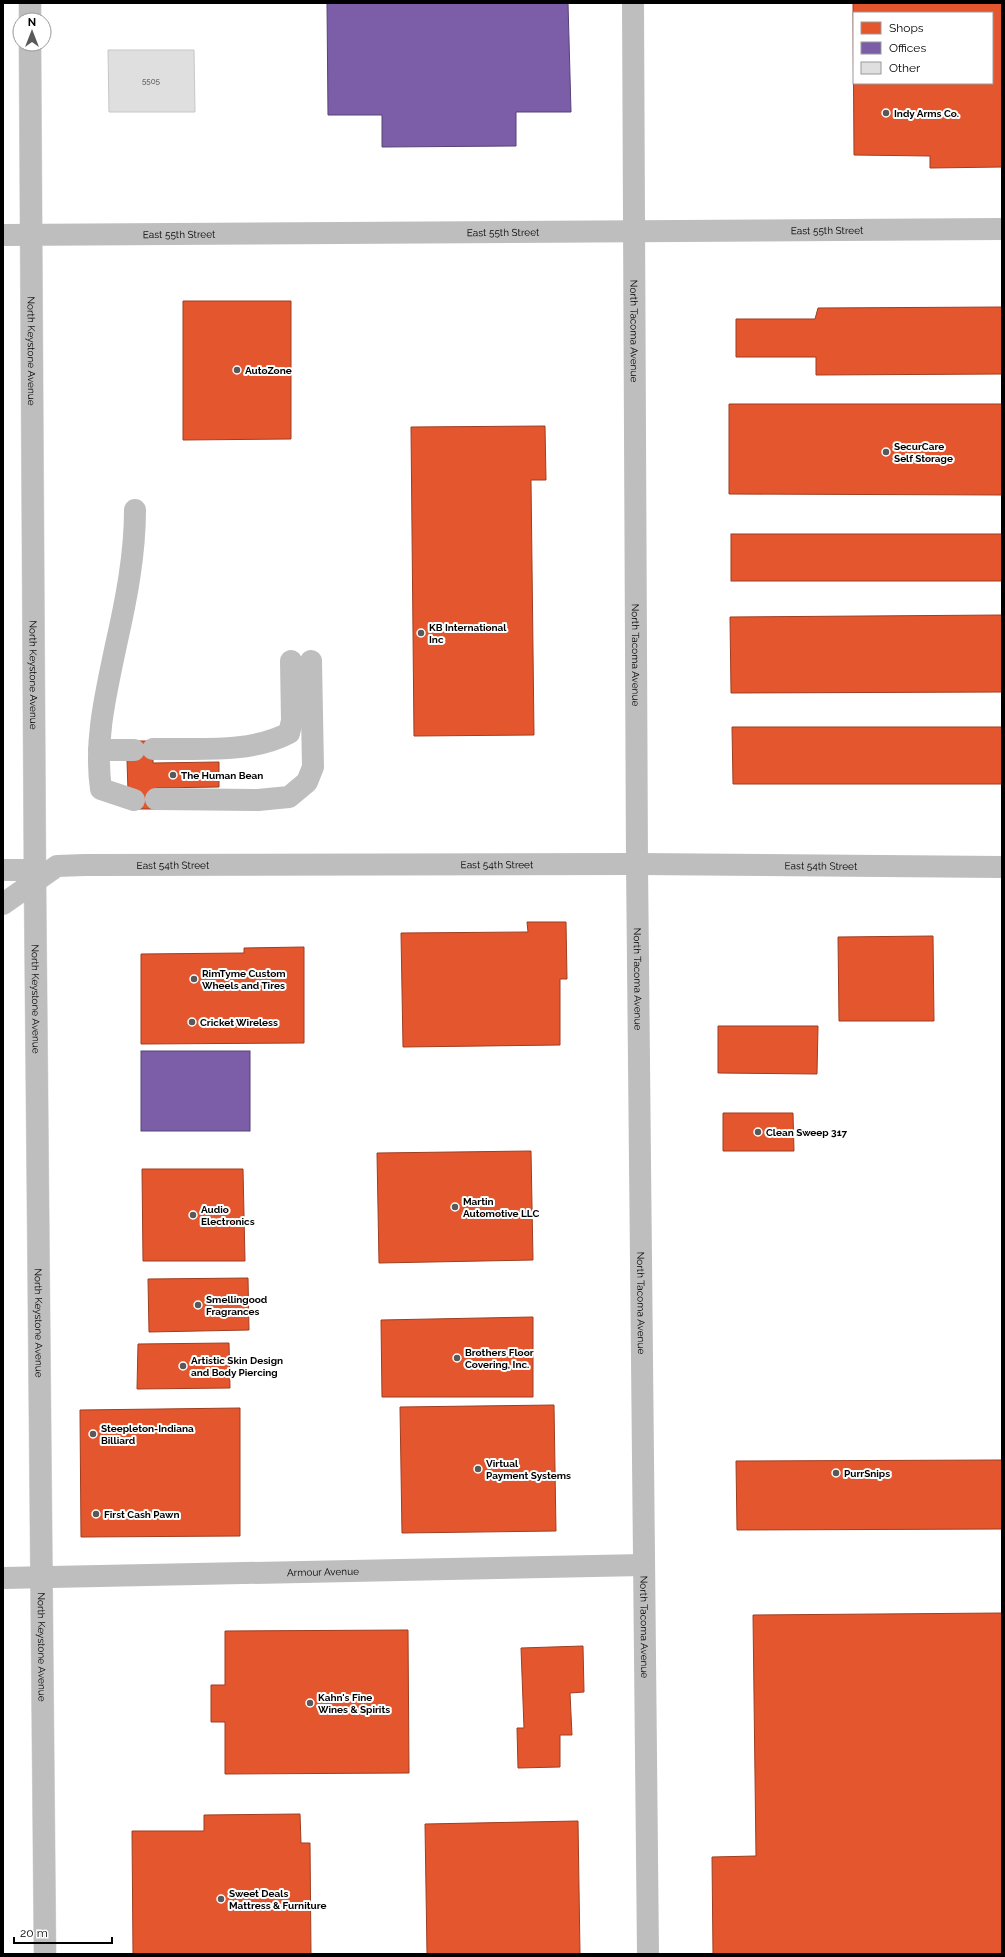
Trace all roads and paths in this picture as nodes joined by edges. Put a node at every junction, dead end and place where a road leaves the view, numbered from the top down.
1 (632, 3) edge
2 (30, 52) edge
3 (1002, 229) edge
4 (633, 231) junction
5 (32, 234) junction
6 (3, 235) edge
7 (135, 510) dead end
8 (99, 750) junction
9 (156, 799) dead end
10 (134, 800) dead end
11 (637, 864) junction
12 (1002, 867) edge
13 (3, 870) edge
14 (35, 876) junction
15 (3, 904) edge
16 (643, 1565) junction
17 (43, 1577) junction
18 (3, 1578) edge
19 (45, 1954) edge
20 (648, 1954) edge

1 - 4 street, North Tacoma Avenue
2 - 5 street, North Keystone Avenue
3 - 4 street, East 55th Street
4 - 5 street, East 55th Street
4 - 11 street, North Tacoma Avenue
5 - 6 street, East 55th Street
5 - 14 street, North Keystone Avenue
7 - 8 street
8 - 9 street
8 - 10 street
11 - 12 street, East 54th Street
11 - 14 street, East 54th Street
11 - 16 street, North Tacoma Avenue
13 - 14 street
14 - 15 street, East 54th Street
14 - 17 street, North Keystone Avenue
16 - 17 street, Armour Avenue
16 - 20 street, North Tacoma Avenue
17 - 18 street, Armour Avenue
17 - 19 street, North Keystone Avenue

